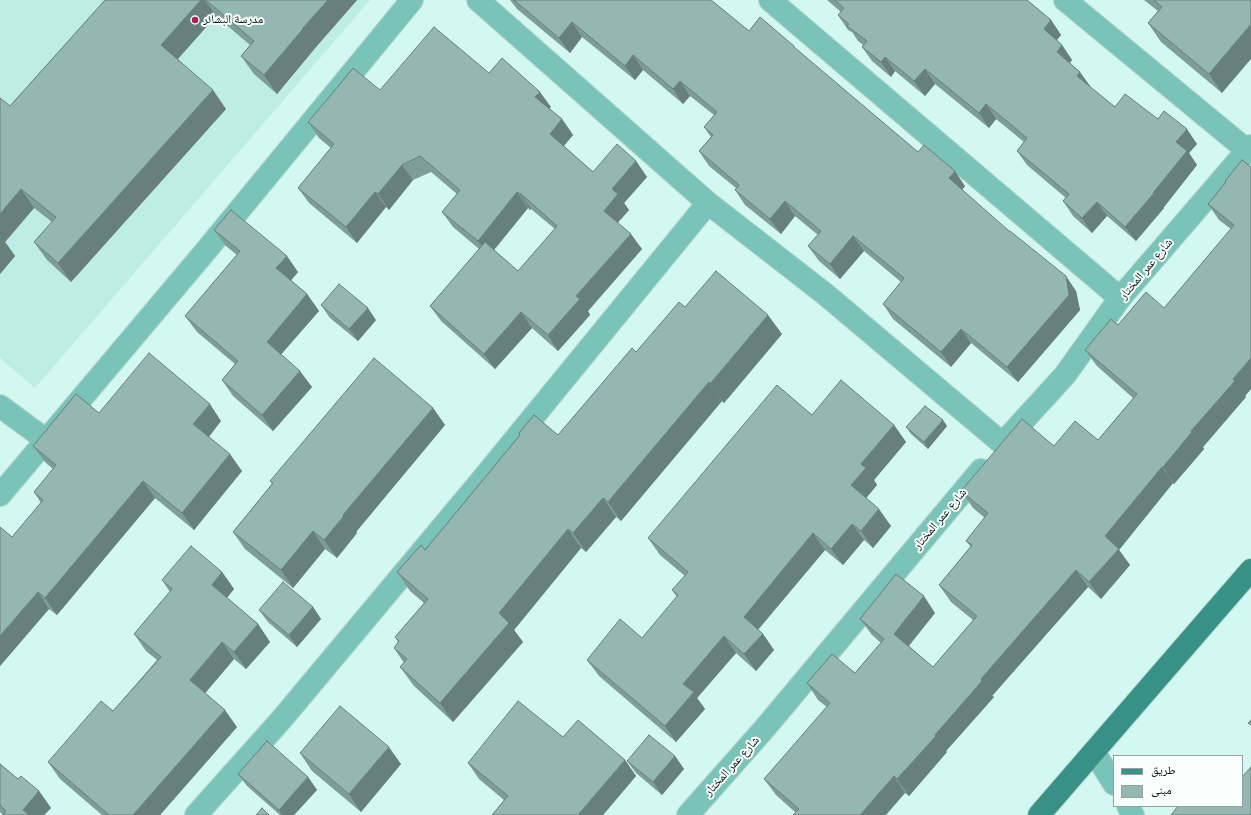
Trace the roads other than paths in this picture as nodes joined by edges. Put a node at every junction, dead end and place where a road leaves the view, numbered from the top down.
1 (412, 0) edge
2 (478, 0) edge
3 (770, 0) edge
4 (1065, 0) edge
5 (1249, 148) edge
6 (708, 203) junction
7 (1120, 298) junction
8 (0, 406) edge
9 (46, 440) junction
10 (1003, 444) junction
11 (0, 495) edge
12 (1251, 570) edge
13 (1094, 752) junction
14 (1113, 782) edge
15 (196, 815) edge
16 (688, 815) edge
17 (1039, 815) edge

1 - 9 street
2 - 6 street
3 - 7 street
4 - 5 street
5 - 7 street, شارع عمر المختار
6 - 10 street
6 - 15 street
7 - 10 street, شارع عمر المختار
8 - 9 street
9 - 11 street
10 - 16 street, شارع عمر المختار
12 - 13 main road
13 - 14 street
13 - 17 main road

